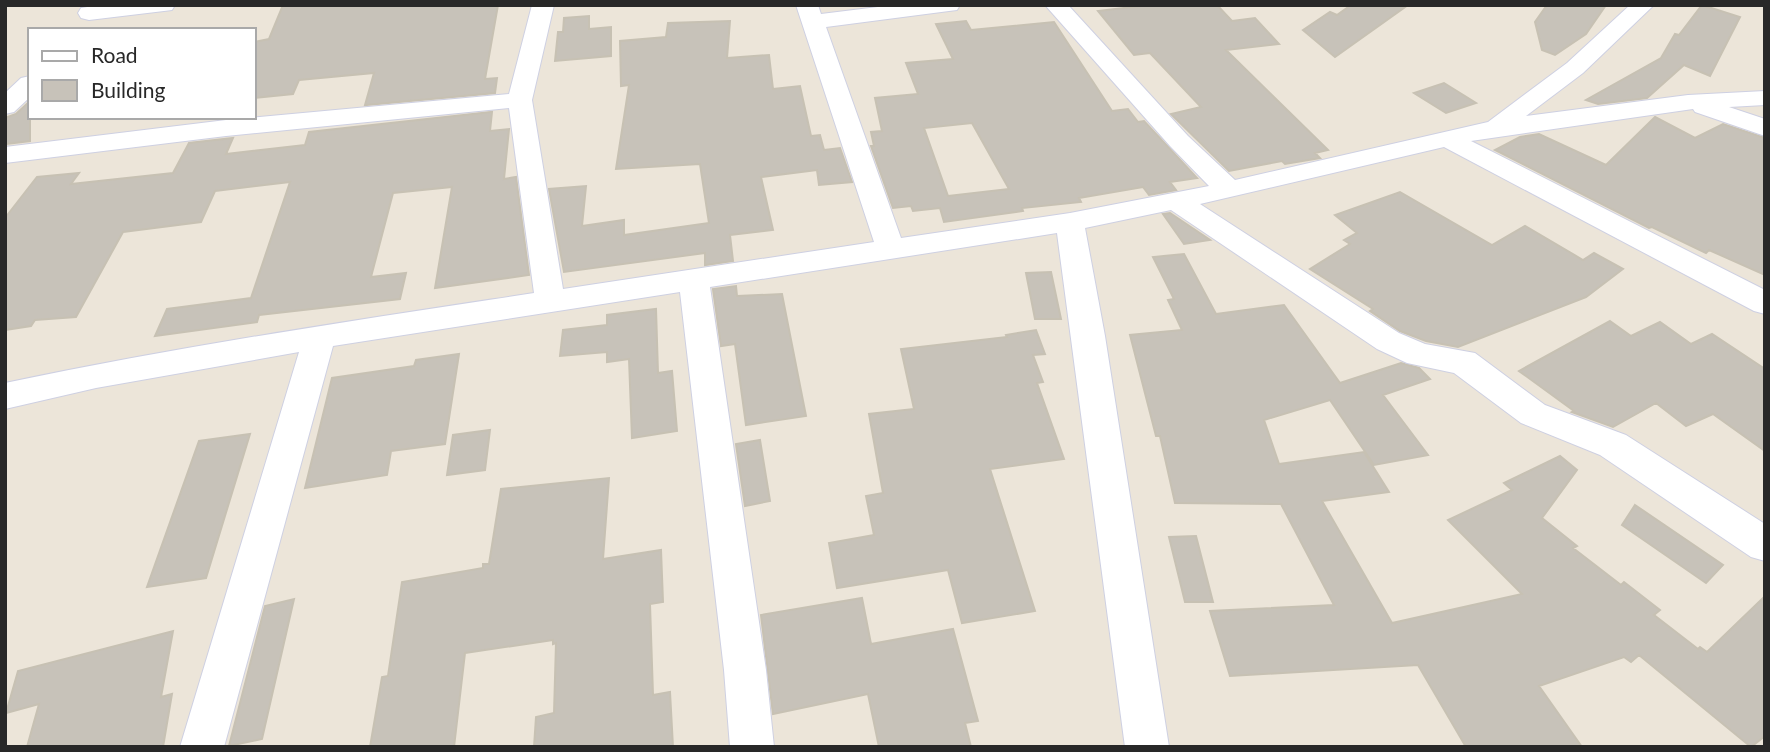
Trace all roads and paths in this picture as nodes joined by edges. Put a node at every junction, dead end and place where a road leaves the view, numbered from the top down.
1 (164, 5) edge
2 (542, 5) edge
3 (949, 5) edge
4 (1056, 5) edge
5 (1643, 5) edge
6 (810, 14) edge
7 (85, 16) edge
8 (28, 85) edge
9 (1765, 98) edge
10 (520, 100) junction
11 (1689, 102) junction
12 (5, 107) edge
13 (1765, 128) edge
14 (1489, 129) junction
15 (1449, 140) junction
16 (5, 155) edge
17 (1229, 190) junction
18 (1176, 201) junction
19 (1070, 222) junction
20 (891, 251) junction
21 (694, 281) junction
22 (550, 301) junction
23 (1765, 303) edge
24 (320, 337) junction
25 (5, 396) edge
26 (1765, 545) edge
27 (202, 747) edge
28 (752, 747) edge
29 (1147, 747) edge

1 - 7 street
2 - 10 street
3 - 6 street
4 - 17 street
5 - 14 street
6 - 20 street
8 - 12 street
9 - 11 street
10 - 16 street
10 - 22 street
11 - 13 street
11 - 14 street
14 - 15 street
15 - 17 street
15 - 23 street
17 - 18 street
18 - 19 street
18 - 26 street
19 - 20 street
19 - 29 street
20 - 21 street
21 - 22 street
21 - 28 street
22 - 24 street
24 - 25 street
24 - 27 street

